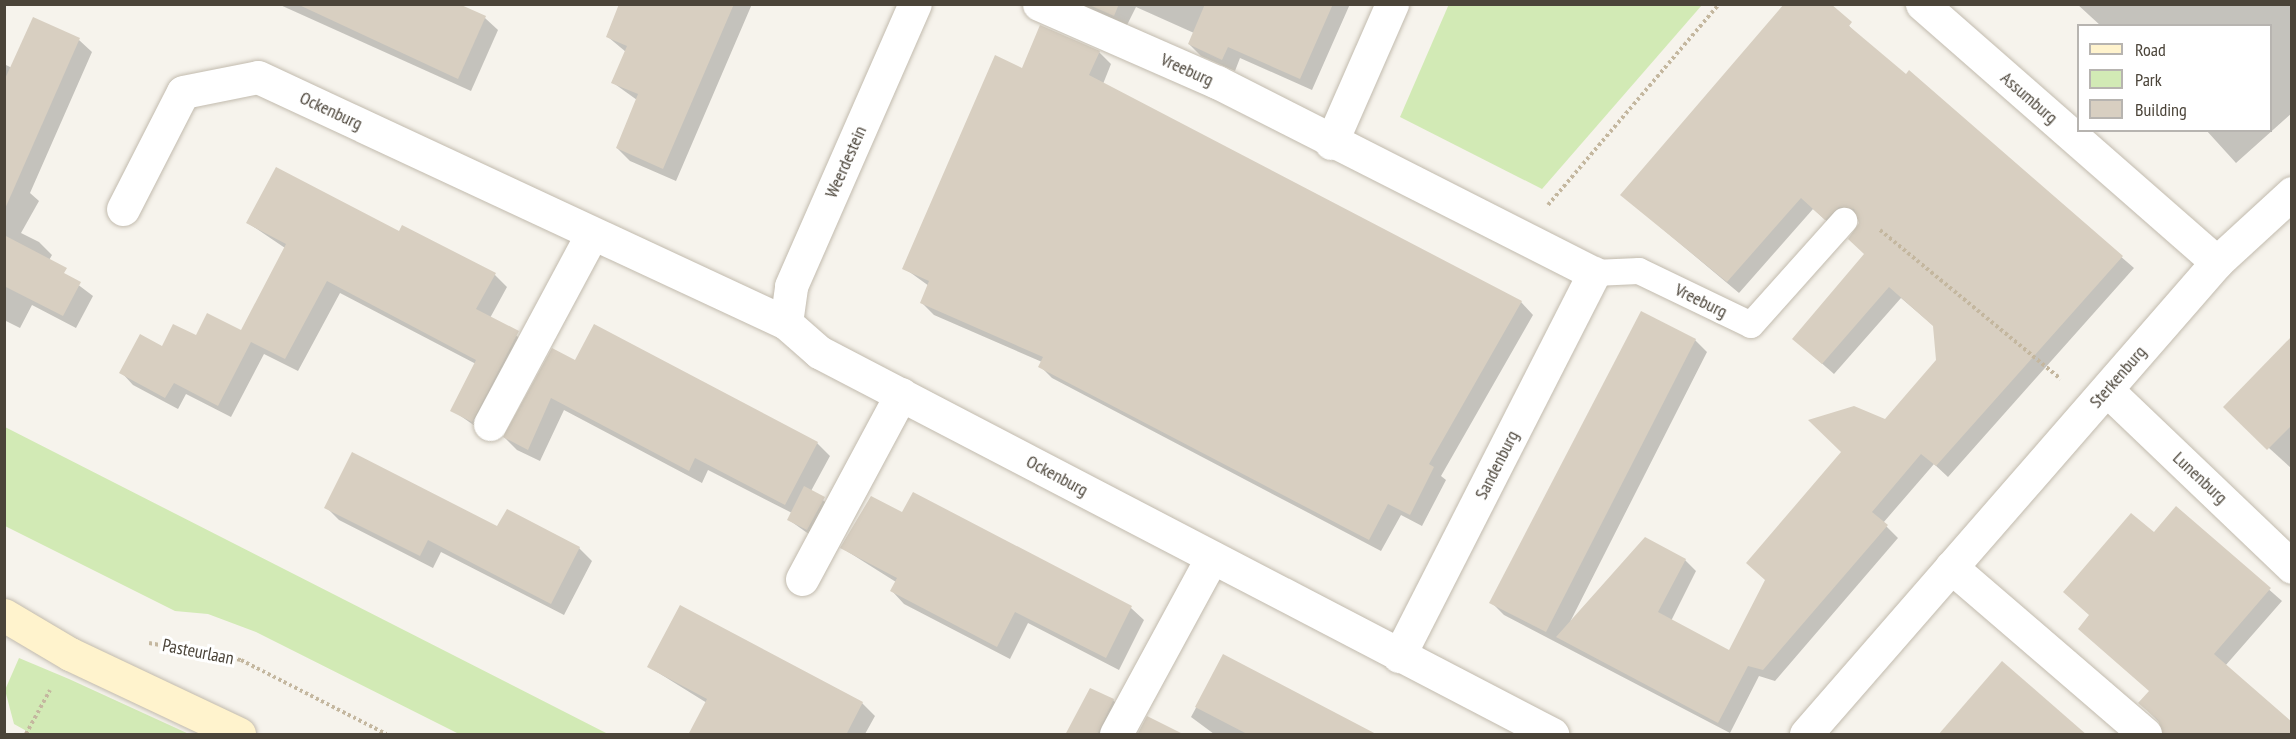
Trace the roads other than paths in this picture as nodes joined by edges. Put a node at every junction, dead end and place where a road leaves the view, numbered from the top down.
1 (915, 4) edge
2 (1040, 4) edge
3 (1392, 4) edge
4 (1922, 4) edge
5 (1331, 143) junction
6 (2292, 193) edge
7 (123, 209) dead end
8 (1844, 221) road end
9 (592, 234) junction
10 (2217, 262) junction
11 (1594, 273) junction
12 (786, 323) junction
13 (2107, 390) junction
14 (901, 394) junction
15 (490, 424) dead end
16 (1212, 557) junction
17 (1951, 567) junction
18 (2292, 567) edge
19 (802, 579) dead end
20 (4, 615) edge
21 (1399, 656) junction
22 (1519, 727) edge
23 (2145, 734) edge
24 (239, 735) edge
25 (1116, 735) edge
26 (1552, 735) edge
27 (1806, 735) edge

1 - 12 street, Weerdestein
2 - 5 street, Vreeburg
3 - 5 street
4 - 10 street, Assumburg
5 - 11 street, Vreeburg
6 - 10 street, Sterkenburg
7 - 9 street, Ockenburg
8 - 11 lane, Vreeburg
9 - 12 street, Ockenburg
9 - 15 street
10 - 13 street, Sterkenburg
11 - 21 street, Sandenburg
12 - 14 street, Ockenburg
13 - 17 street, Sterkenburg
13 - 18 street, Lunenburg
14 - 16 street, Ockenburg
14 - 19 street
16 - 21 street, Ockenburg
16 - 25 street
17 - 23 street
17 - 27 street, Sterkenburg
20 - 24 main road
21 - 22 street, Ockenburg
22 - 26 street, Ockenburg

